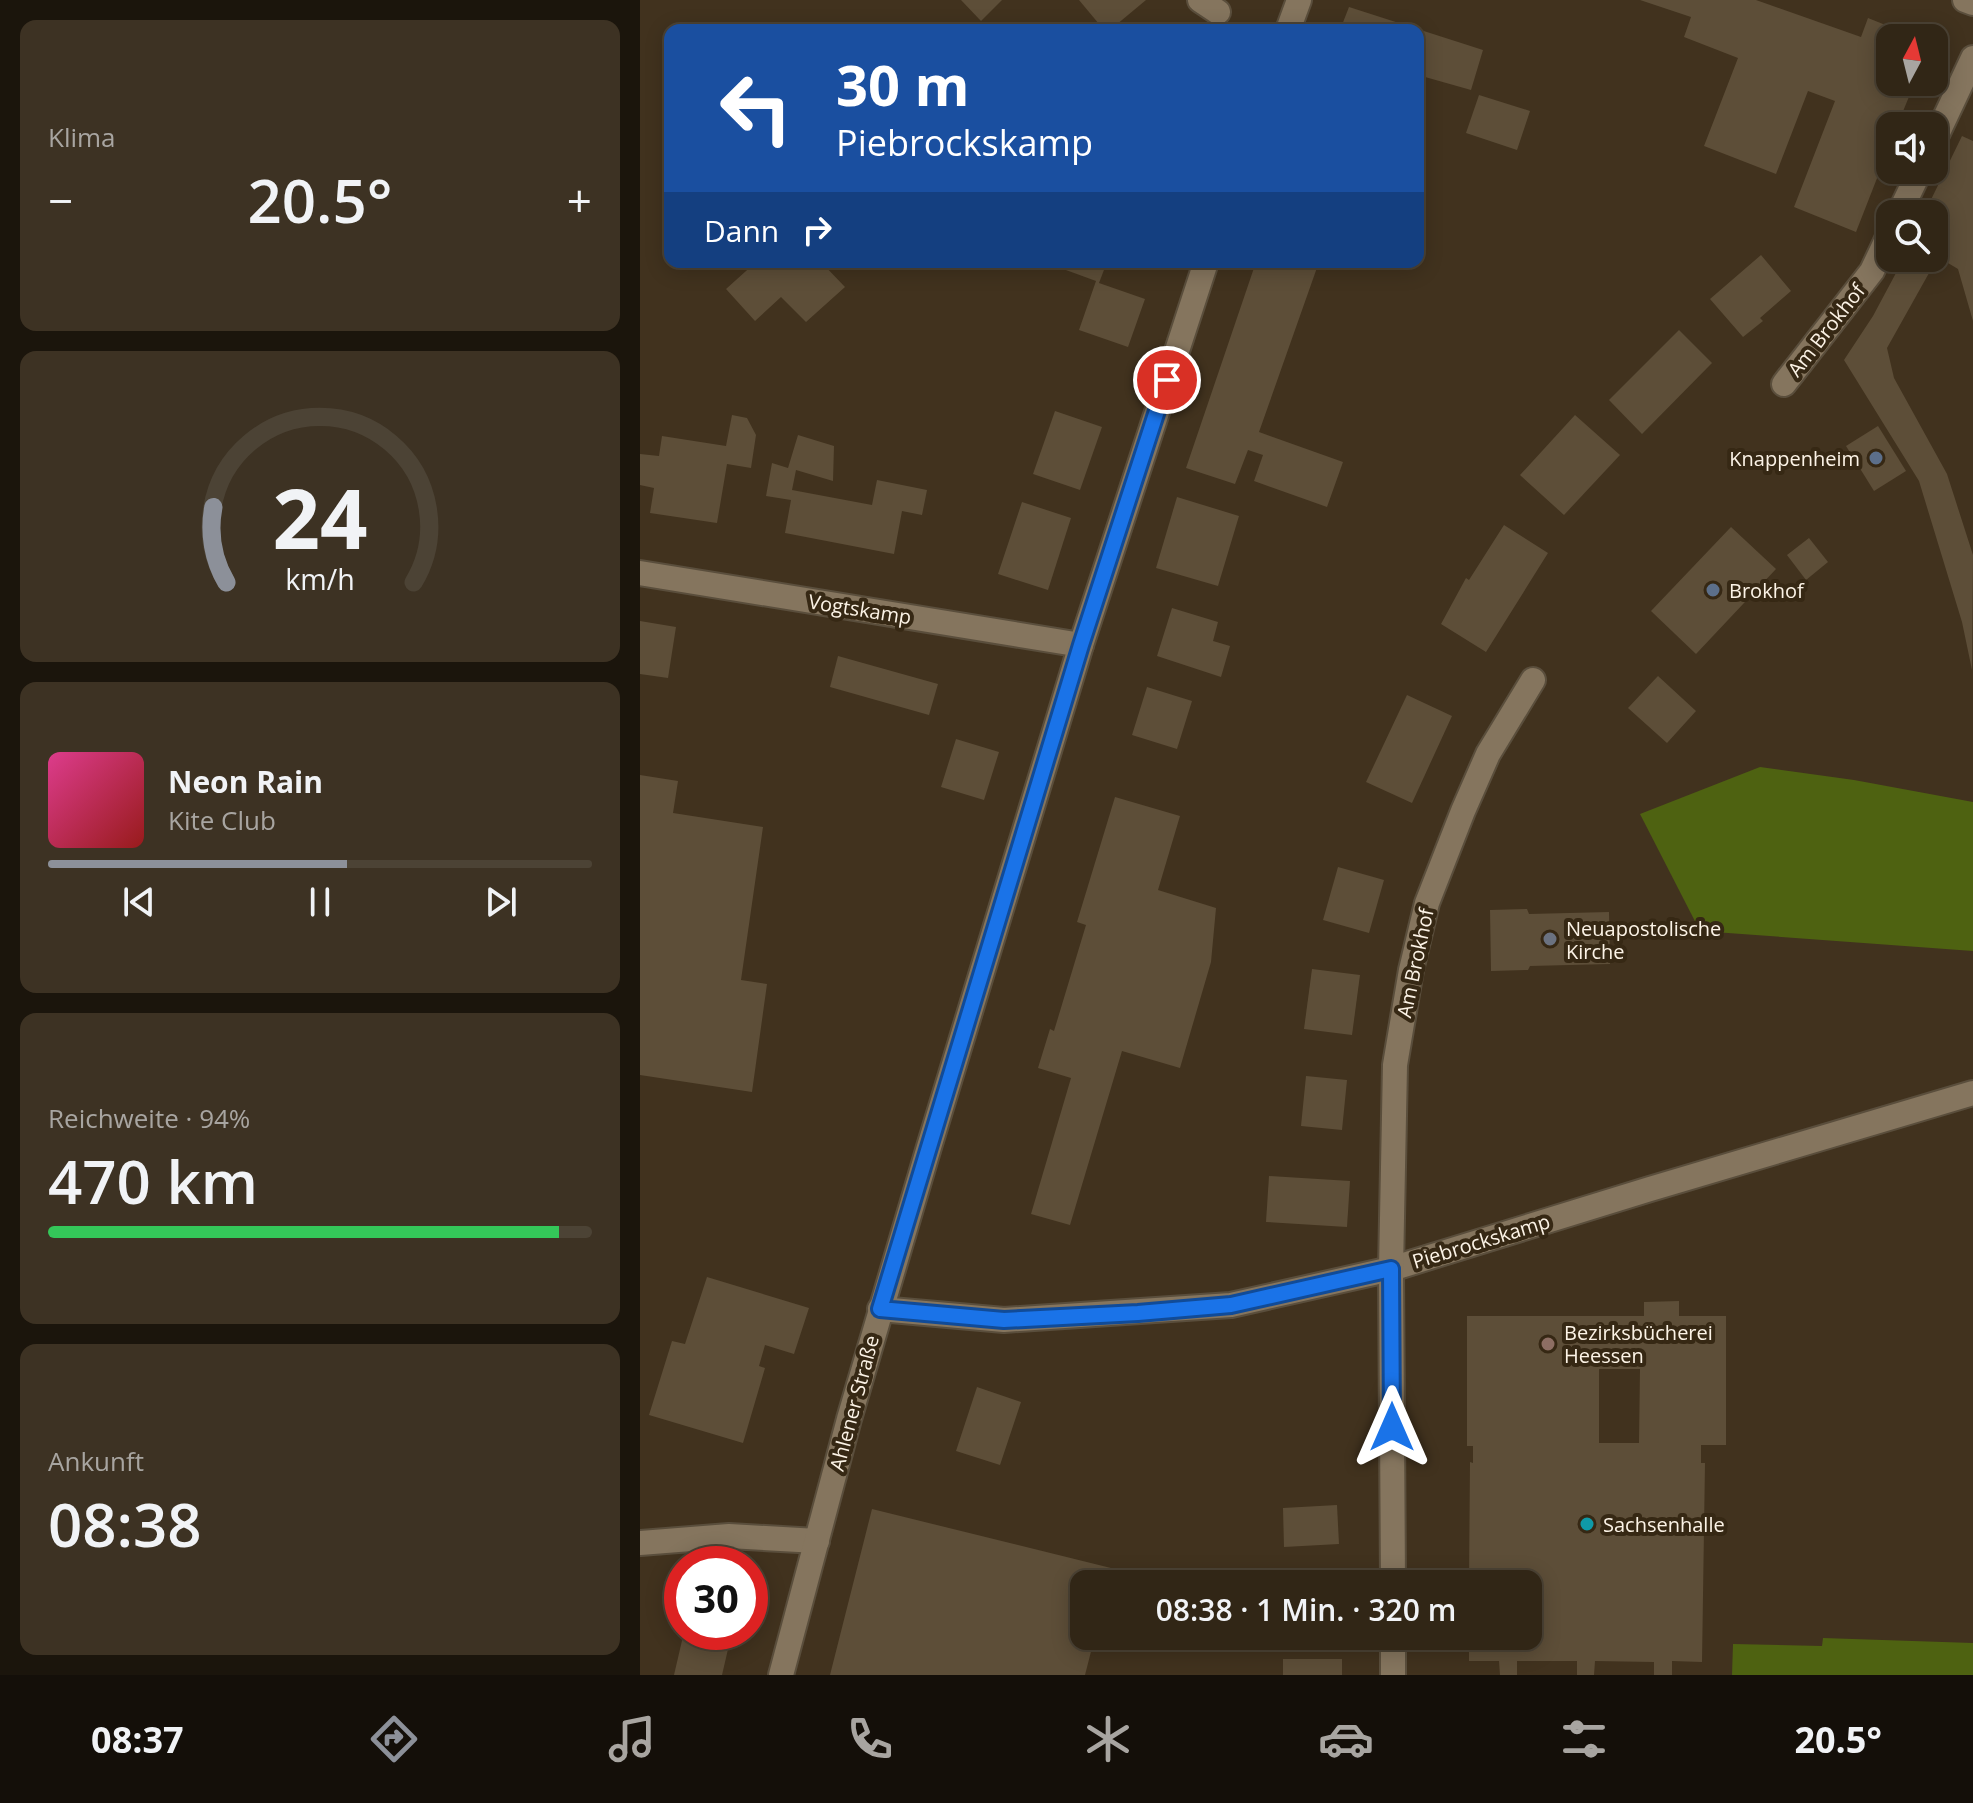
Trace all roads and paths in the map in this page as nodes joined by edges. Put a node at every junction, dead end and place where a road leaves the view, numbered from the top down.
1 (1299, 0) edge
2 (1965, 0) edge
3 (1973, 3) edge
4 (1290, 24) edge
5 (1973, 58) edge
6 (1948, 112) edge
7 (1876, 263) edge
8 (1204, 268) edge
9 (1784, 384) dead end
10 (640, 573) edge
11 (1081, 645) junction
12 (1533, 680) dead end
13 (1973, 1093) edge
14 (1391, 1269) junction
15 (880, 1309) junction
16 (817, 1541) junction
17 (640, 1543) edge
18 (1393, 1570) edge
19 (1393, 1650) edge
20 (781, 1675) edge
21 (1393, 1675) edge

1 - 4 street
2 - 3 street
5 - 6 street
7 - 9 street, Am Brokhof
8 - 11 street, Ahlener Straße
10 - 11 street, Vogtskamp
11 - 15 street, Ahlener Straße
12 - 14 street, Am Brokhof
13 - 14 street, Piebrockskamp
14 - 15 street, Piebrockskamp
14 - 18 street, Am Brokhof
15 - 16 street, Ahlener Straße
16 - 17 street
16 - 20 street, Ahlener Straße
19 - 21 street

